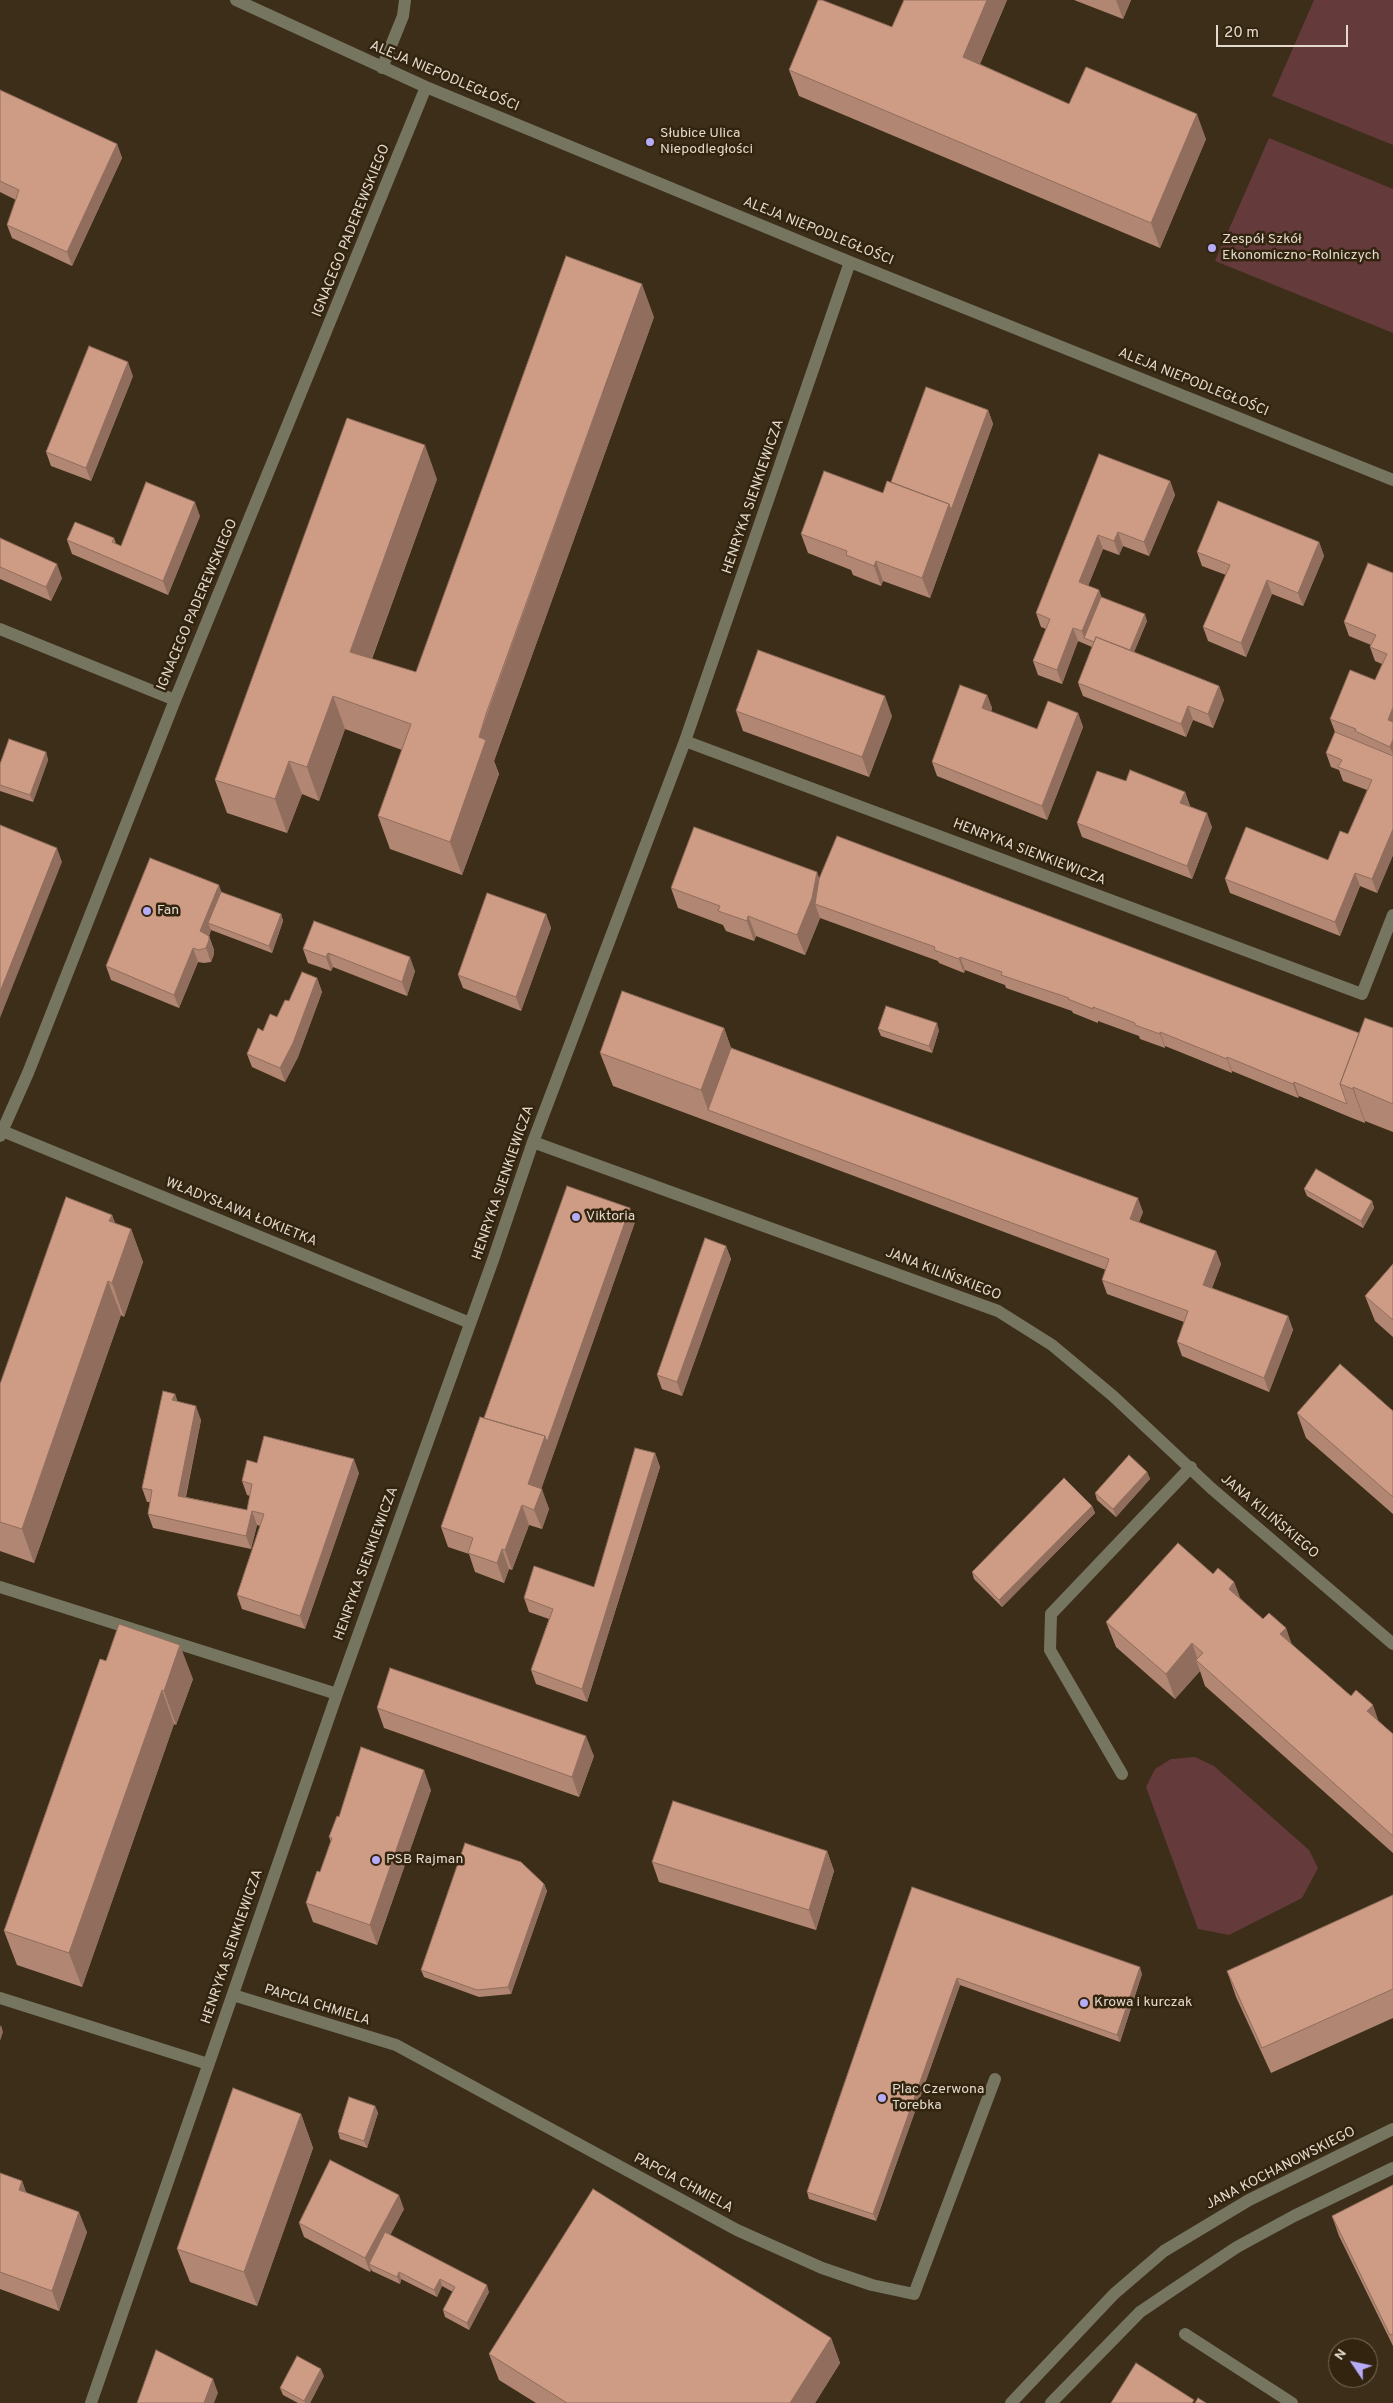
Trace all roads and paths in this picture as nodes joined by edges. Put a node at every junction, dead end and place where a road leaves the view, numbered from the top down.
1 (236, 0) edge
2 (405, 0) edge
3 (382, 68) junction
4 (426, 87) junction
5 (850, 262) junction
6 (1393, 480) edge
7 (0, 629) edge
8 (175, 700) junction
9 (686, 741) junction
10 (1393, 915) edge
11 (1, 1132) edge
12 (532, 1142) junction
13 (470, 1323) junction
14 (1191, 1467) junction
15 (0, 1588) edge
16 (1393, 1644) edge
17 (337, 1694) junction
18 (1122, 1774) dead end
19 (233, 1995) junction
20 (0, 1998) edge
21 (208, 2064) junction
22 (994, 2078) dead end
23 (1393, 2129) edge
24 (1393, 2168) edge
25 (1185, 2334) dead end
26 (91, 2403) edge
27 (1011, 2403) edge
28 (1051, 2403) edge
29 (1292, 2403) edge

1 - 3 street, ALEJA NIEPODLEGŁOŚCI
2 - 3 street
3 - 4 street, ALEJA NIEPODLEGŁOŚCI
4 - 5 street, ALEJA NIEPODLEGŁOŚCI
4 - 8 street, IGNACEGO PADEREWSKIEGO
5 - 6 street, ALEJA NIEPODLEGŁOŚCI
5 - 9 street, HENRYKA SIENKIEWICZA
7 - 8 street
8 - 11 street, IGNACEGO PADEREWSKIEGO
9 - 10 street, HENRYKA SIENKIEWICZA
9 - 12 street, HENRYKA SIENKIEWICZA
11 - 13 street, WŁADYSŁAWA ŁOKIETKA
12 - 13 street, HENRYKA SIENKIEWICZA
12 - 14 street, JANA KILIŃSKIEGO
13 - 17 street, HENRYKA SIENKIEWICZA
14 - 16 street, JANA KILIŃSKIEGO
14 - 18 street
15 - 17 street
17 - 19 street, HENRYKA SIENKIEWICZA
19 - 21 street, HENRYKA SIENKIEWICZA
19 - 22 street, PAPCIA CHMIELA
20 - 21 street
21 - 26 street, HENRYKA SIENKIEWICZA
23 - 27 street, JANA KOCHANOWSKIEGO
24 - 28 street
25 - 29 street

